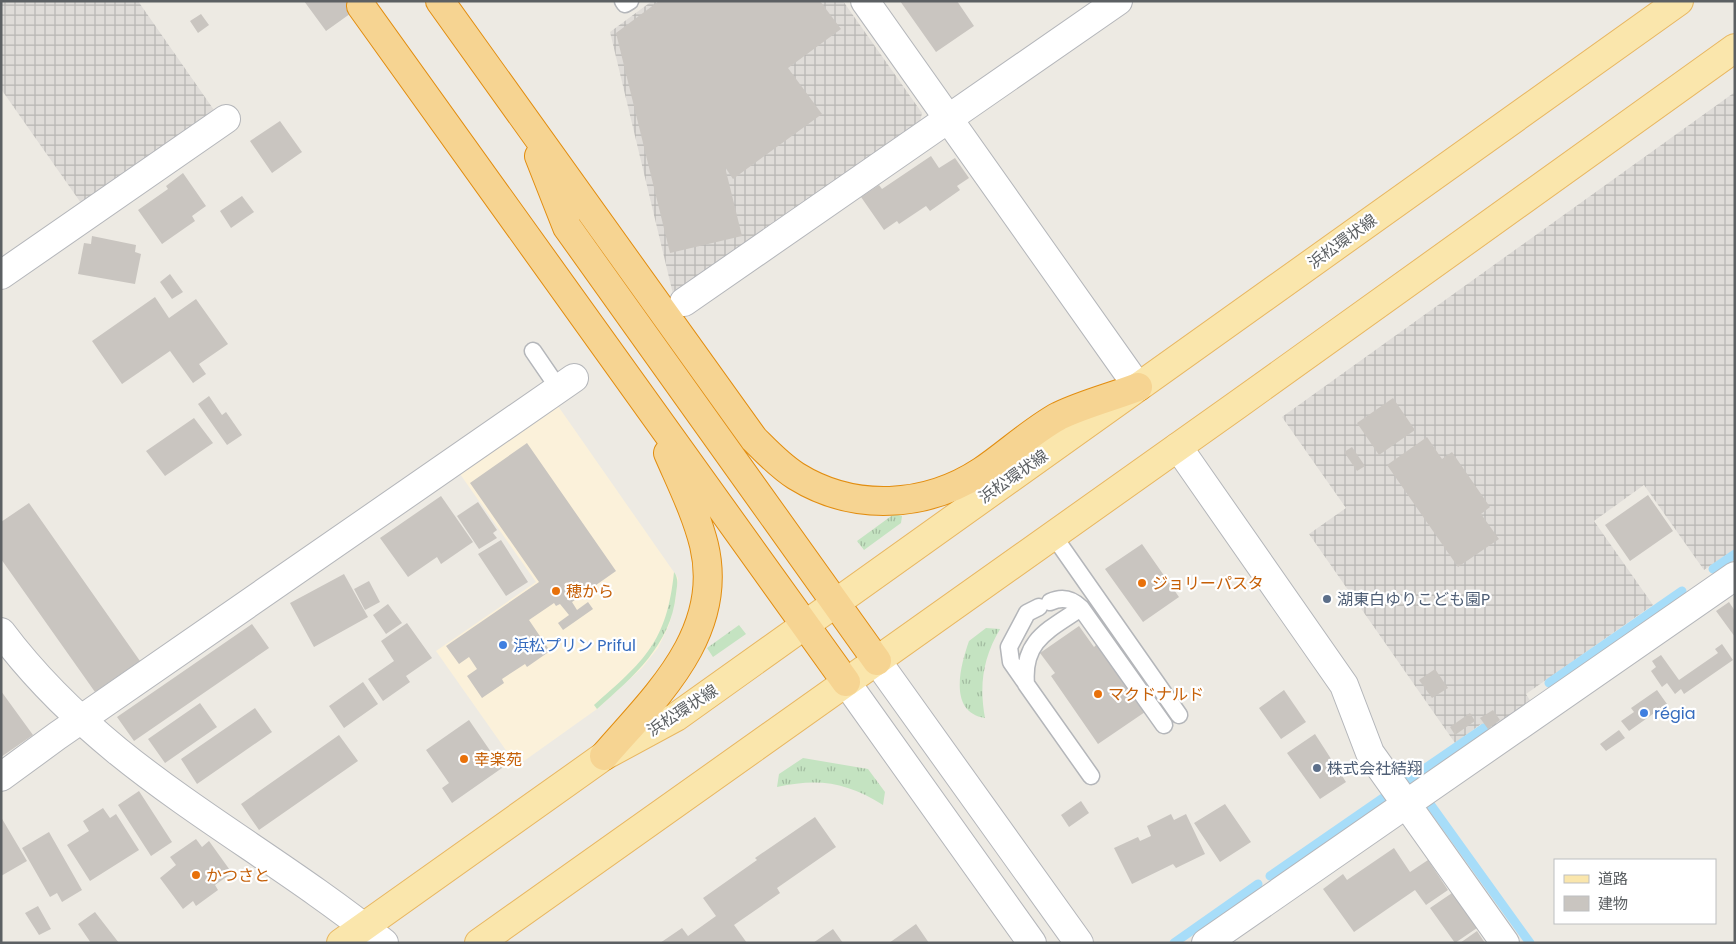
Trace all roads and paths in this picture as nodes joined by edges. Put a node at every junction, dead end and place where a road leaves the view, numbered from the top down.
1 (440, 1) edge
2 (623, 1) edge
3 (630, 1) edge
4 (865, 1) edge
5 (1118, 1) edge
6 (1679, 1) edge
7 (361, 6) dead end
8 (1735, 48) edge
9 (226, 119) dead end
10 (525, 120) junction
11 (948, 120) junction
12 (1, 275) edge
13 (684, 302) dead end
14 (533, 351) dead end
15 (567, 384) joint
16 (1138, 388) junction
17 (647, 404) junction
18 (1178, 447) junction
19 (1053, 535) junction
20 (1735, 576) edge
21 (836, 603) junction
22 (1081, 608) junction
23 (805, 625) junction
24 (1, 632) edge
25 (877, 660) junction
26 (846, 682) junction
27 (1026, 684) junction
28 (1179, 715) dead end
29 (80, 721) junction
30 (1164, 725) dead end
31 (604, 756) junction
32 (1091, 776) dead end
33 (1, 777) edge
34 (1406, 804) junction
35 (374, 935) edge
36 (341, 943) edge
37 (479, 943) edge
38 (1032, 943) edge
39 (1079, 943) edge
40 (1206, 943) edge
41 (1505, 943) edge

1 - 10 highway
2 - 3 lane
4 - 11 street
5 - 11 street
6 - 16 main road, 浜松環状線
7 - 17 highway
8 - 18 main road
9 - 12 street
10 - 16 highway
10 - 21 highway
11 - 13 street
11 - 16 street
14 - 15 lane
15 - 29 street
16 - 21 main road, 浜松環状線
17 - 23 highway
17 - 31 highway
18 - 19 main road
18 - 34 street
19 - 25 main road
19 - 28 lane
20 - 34 street
21 - 23 main road, 浜松環状線
21 - 25 highway
22 - 27 lane
22 - 27 lane
22 - 30 lane
23 - 26 highway
23 - 31 main road, 浜松環状線
24 - 29 street
25 - 26 main road
25 - 39 street
26 - 37 main road
26 - 38 street
27 - 32 lane
29 - 33 street
29 - 35 street
31 - 35 main road, 浜松環状線
34 - 40 street
34 - 41 street
35 - 36 main road, 浜松環状線

